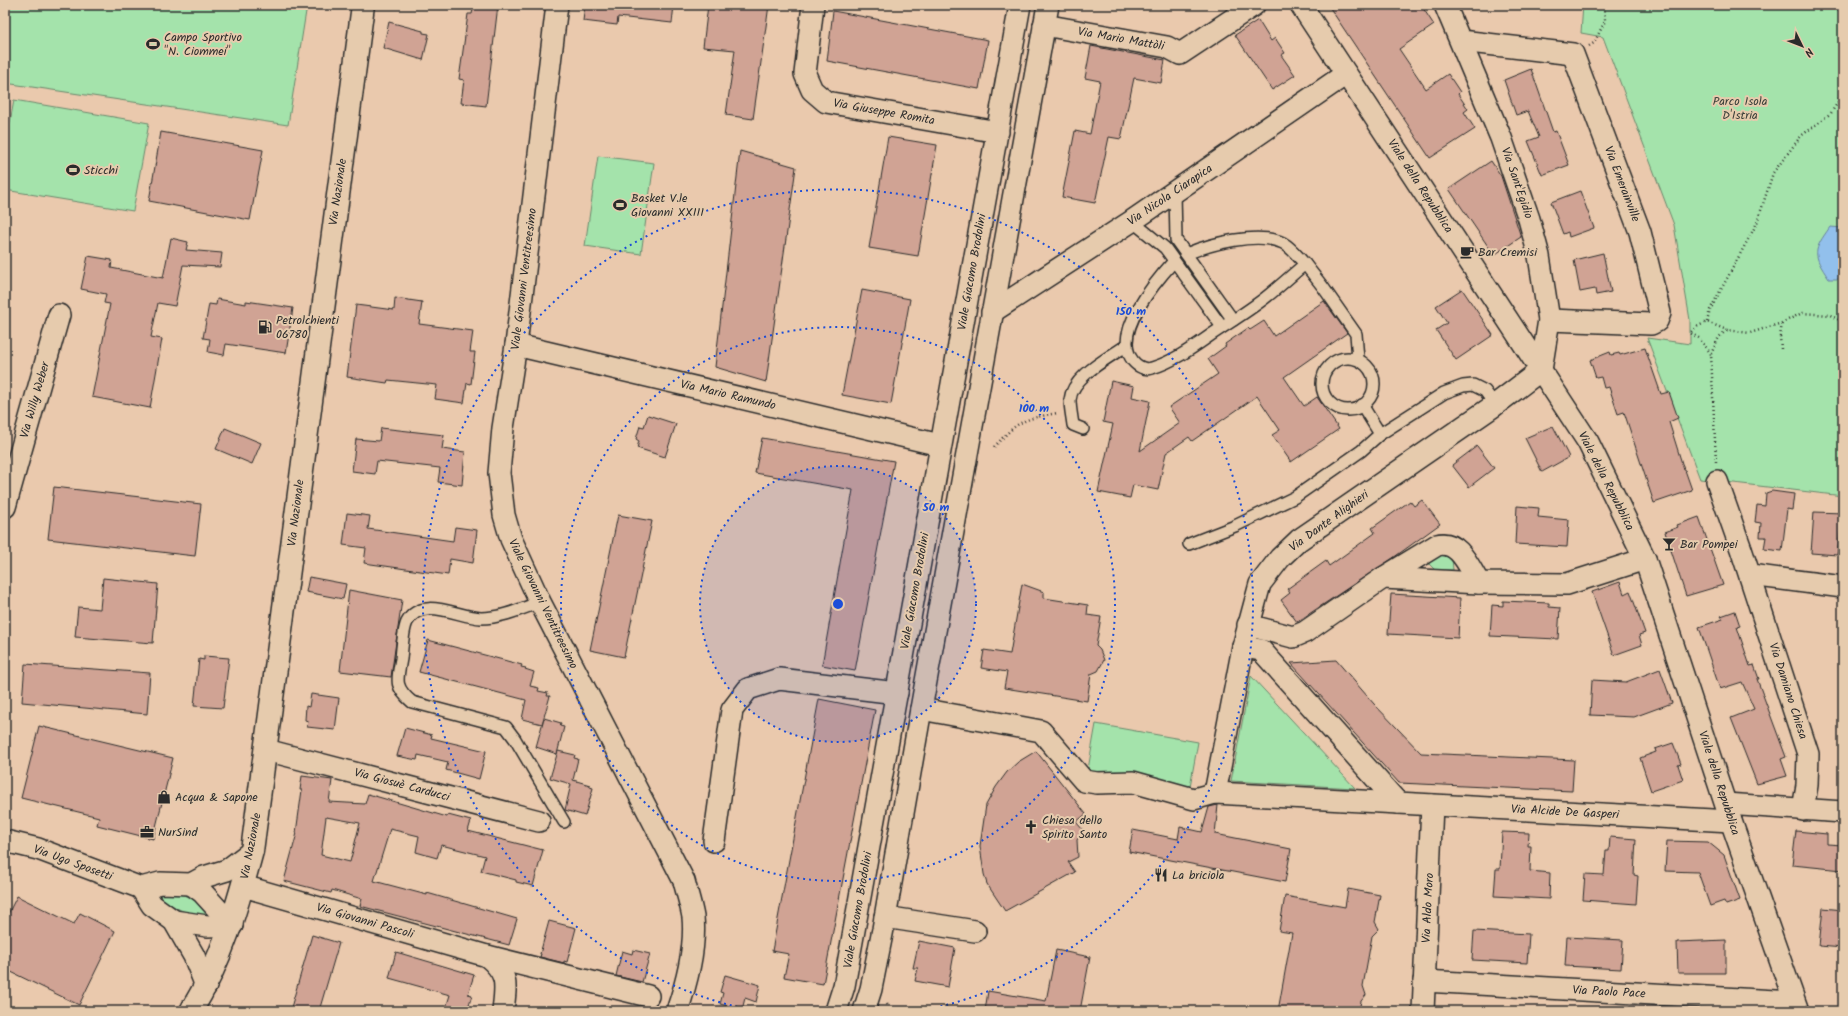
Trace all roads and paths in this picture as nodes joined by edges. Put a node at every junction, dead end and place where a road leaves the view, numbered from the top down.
1 (363, 5) edge
2 (557, 5) edge
3 (813, 5) edge
4 (1020, 5) edge
5 (1048, 5) edge
6 (1254, 5) edge
7 (1301, 5) edge
8 (1445, 5) edge
9 (1604, 5) edge
10 (1044, 25) junction
11 (1460, 41) junction
12 (1573, 54) junction
13 (1346, 74) junction
14 (1843, 87) edge
15 (998, 132) junction
16 (1175, 192) junction
17 (1132, 221) junction
18 (1186, 254) junction
19 (1174, 261) junction
20 (1305, 264) junction
21 (992, 312) junction
22 (59, 316) dead end
23 (1233, 320) junction
24 (1549, 320) junction
25 (1707, 322) junction
26 (1843, 322) edge
27 (1782, 323) junction
28 (1222, 328) junction
29 (1727, 330) junction
30 (516, 345) junction
31 (1127, 345) junction
32 (1781, 350) dead end
33 (1711, 354) junction
34 (1358, 359) junction
35 (1541, 370) junction
36 (1496, 405) junction
37 (1362, 406) junction
38 (1071, 411) junction
39 (1083, 429) dead end
40 (1380, 434) junction
41 (940, 445) junction
42 (994, 447) dead end
43 (1717, 481) joint
44 (5, 507) edge
45 (1189, 544) dead end
46 (1645, 559) junction
47 (1750, 575) junction
48 (1383, 578) junction
49 (1479, 583) junction
50 (1843, 587) edge
51 (540, 602) junction
52 (1248, 625) junction
53 (1243, 648) junction
54 (896, 694) junction
55 (921, 709) junction
56 (266, 750) junction
57 (1215, 793) junction
58 (1398, 803) junction
59 (1432, 805) junction
60 (1803, 810) junction
61 (1843, 812) edge
62 (1729, 813) junction
63 (539, 821) dead end
64 (564, 822) dead end
65 (5, 841) edge
66 (714, 841) dead end
67 (252, 851) junction
68 (191, 884) junction
69 (243, 886) junction
70 (141, 888) junction
71 (885, 917) junction
72 (174, 921) junction
73 (232, 925) junction
74 (975, 931) dead end
75 (487, 956) junction
76 (1424, 981) junction
77 (206, 986) junction
78 (648, 996) dead end
79 (1796, 1007) edge
80 (191, 1011) edge
81 (503, 1011) edge
82 (677, 1011) edge
83 (836, 1011) edge
84 (864, 1011) edge
85 (1423, 1011) edge

1 - 56 main road, Via Nazionale
2 - 30 street, Viale Giovanni Ventitreesimo
3 - 15 street, Via Giuseppe Romita
4 - 15 street, Viale Giacomo Brodolini
5 - 10 street
6 - 10 street, Via Mario Mattòli
7 - 13 street, Viale della Repubblica
8 - 11 street, Via Sant'Egidio
9 - 12 path
10 - 21 street
11 - 12 street
11 - 24 street, Via Sant'Egidio
12 - 24 street, Via Emerainville
13 - 16 street, Via Nicola Ciarapica
13 - 35 street, Viale della Repubblica
14 - 25 path
15 - 41 street, Viale Giacomo Brodolini
16 - 17 street, Via Nicola Ciarapica
16 - 18 lane
17 - 19 lane
17 - 21 street, Via Nicola Ciarapica
18 - 20 lane
18 - 23 lane
19 - 28 lane
19 - 31 lane
20 - 23 lane
20 - 34 lane
21 - 55 street
22 - 44 street, Via Willy Weber
23 - 28 lane
24 - 35 street, Via Sant'Egidio
25 - 29 path
25 - 33 path
26 - 27 path
27 - 29 path
27 - 32 path
28 - 31 lane
29 - 33 path
30 - 41 street, Via Mario Ramundo
30 - 51 street, Viale Giovanni Ventitreesimo
31 - 38 lane
33 - 43 path
34 - 37 lane
34 - 37 lane
35 - 36 street, Via Dante Alighieri
35 - 46 street, Viale della Repubblica
36 - 40 lane
36 - 52 street, Via Dante Alighieri
37 - 40 lane
38 - 39 lane
38 - 42 path
40 - 45 lane
41 - 54 street, Viale Giacomo Brodolini
43 - 47 street, Via Damiano Chiesa
46 - 49 street
46 - 62 street, Viale della Repubblica
47 - 50 street
47 - 60 street, Via Damiano Chiesa
48 - 49 street
48 - 49 street
48 - 52 street
51 - 64 lane
51 - 82 street, Viale Giovanni Ventitreesimo
52 - 53 street, Via Dante Alighieri
53 - 57 street, Via Dante Alighieri
53 - 58 street
54 - 66 street
54 - 83 street, Viale Giacomo Brodolini
55 - 57 street
55 - 71 street
56 - 63 street, Via Giosuè Carducci
56 - 67 main road, Via Nazionale
57 - 58 street, Via Alcide De Gasperi
58 - 59 street, Via Alcide De Gasperi
59 - 62 street, Via Alcide De Gasperi
59 - 76 street, Via Aldo Moro
60 - 61 street, Via Alcide De Gasperi
60 - 62 street, Via Alcide De Gasperi
62 - 79 street, Viale della Repubblica
65 - 70 street, Via Ugo Sposetti
67 - 68 street
67 - 69 main road, Via Nazionale
68 - 70 street
68 - 73 street
69 - 73 main road, Via Nazionale
69 - 75 street, Via Giovanni Pascoli
70 - 72 street
71 - 74 street
71 - 84 street
72 - 73 street
72 - 77 street
73 - 77 main road, Via Nazionale
75 - 78 street, Via Giovanni Pascoli
75 - 81 street, Via Giovanni Pascoli
76 - 79 street, Via Paolo Pace
76 - 85 street, Via Aldo Moro
77 - 80 main road, Via Nazionale

